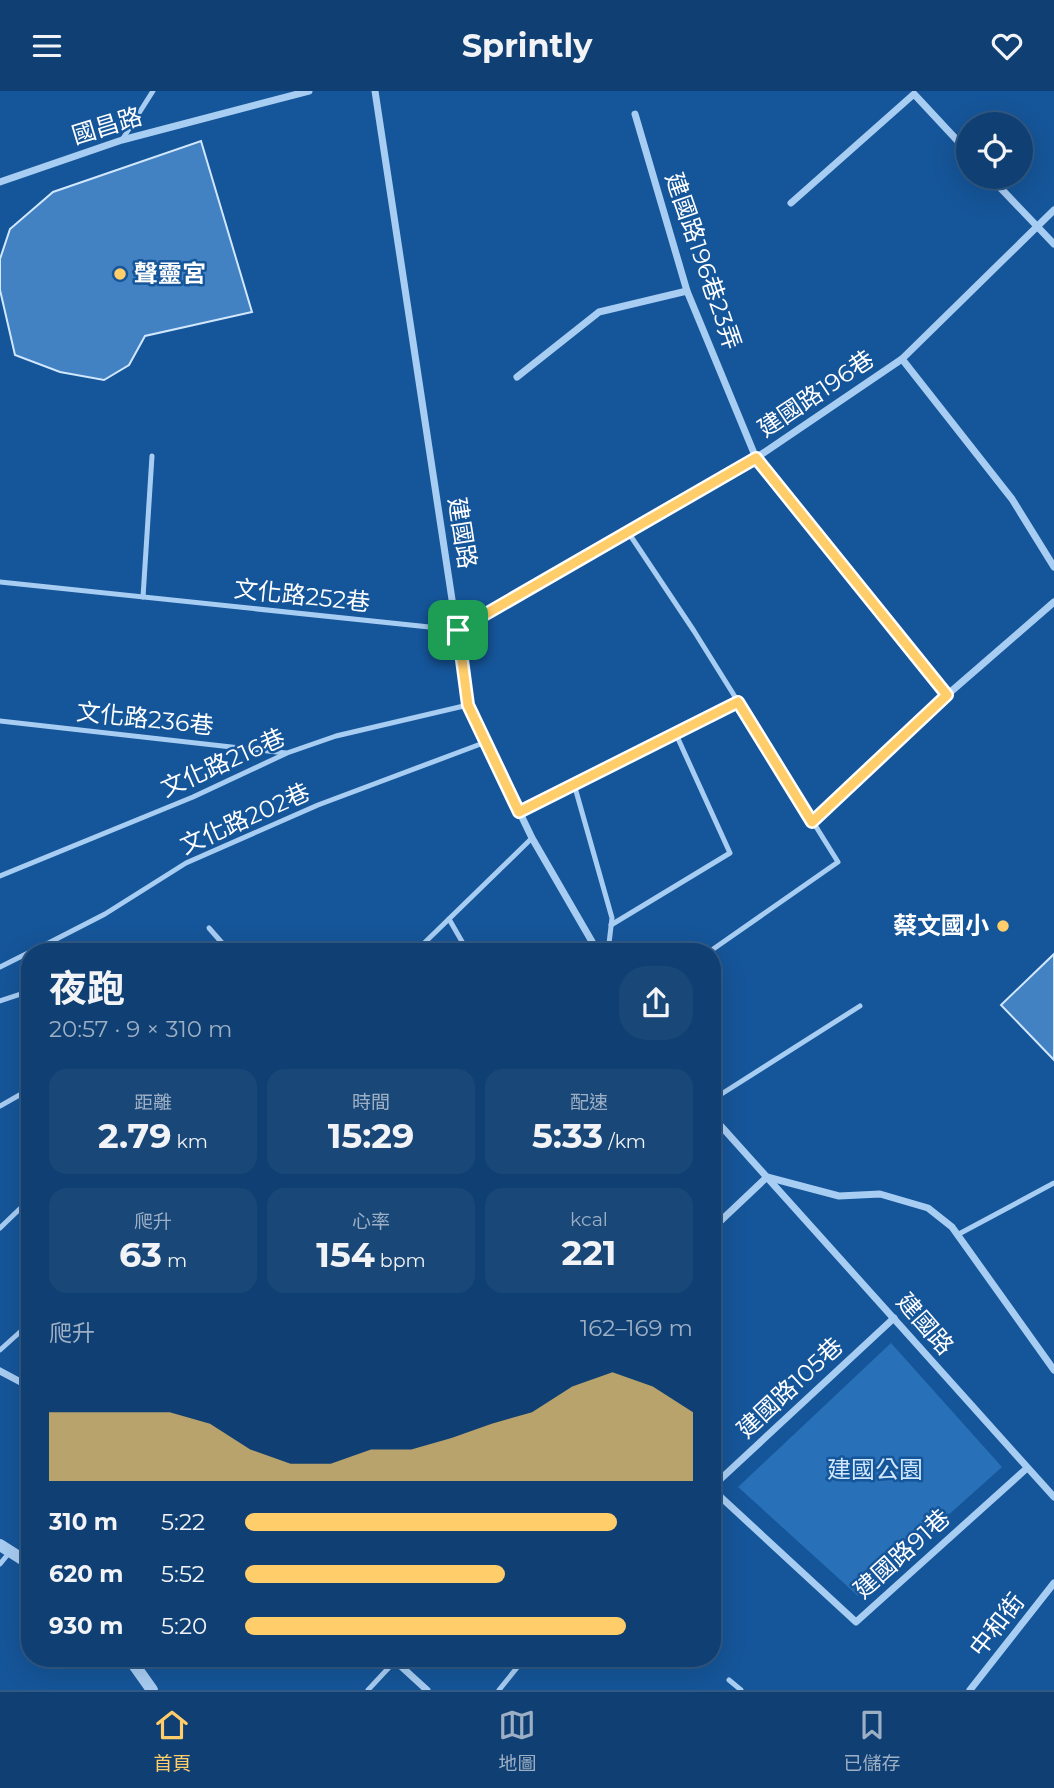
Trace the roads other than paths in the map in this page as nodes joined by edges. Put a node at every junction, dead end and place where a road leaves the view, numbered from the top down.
1 (153, 91) edge
2 (309, 91) edge
3 (375, 91) edge
4 (635, 114) dead end
5 (956, 139) edge
6 (122, 140) junction
7 (0, 182) edge
8 (1001, 189) edge
9 (791, 203) dead end
10 (1054, 210) edge
11 (1036, 227) junction
12 (1054, 244) edge
13 (687, 291) junction
14 (902, 359) junction
15 (517, 377) dead end
16 (152, 456) dead end
17 (756, 458) junction
18 (628, 532) junction
19 (1054, 567) edge
20 (0, 582) edge
21 (143, 597) junction
22 (1054, 602) edge
23 (458, 630) junction
24 (947, 695) junction
25 (738, 702) junction
26 (468, 705) junction
27 (0, 721) edge
28 (675, 732) junction
29 (486, 742) junction
30 (287, 753) junction
31 (574, 784) junction
32 (519, 812) junction
33 (812, 822) junction
34 (533, 838) junction
35 (0, 876) edge
36 (449, 919) junction
37 (611, 925) junction
38 (209, 928) dead end
39 (48, 943) edge
40 (222, 943) edge
41 (424, 943) edge
42 (463, 943) edge
43 (593, 943) edge
44 (609, 943) edge
45 (721, 944) edge
46 (21, 956) edge
47 (0, 967) edge
48 (21, 994) edge
49 (0, 1001) edge
50 (860, 1006) dead end
51 (21, 1094) edge
52 (721, 1094) edge
53 (0, 1106) edge
54 (721, 1126) edge
55 (767, 1177) junction
56 (1054, 1184) edge
57 (21, 1208) edge
58 (721, 1220) edge
59 (0, 1228) edge
60 (957, 1235) junction
61 (894, 1318) junction
62 (21, 1331) edge
63 (0, 1350) edge
64 (1054, 1370) edge
65 (0, 1371) edge
66 (21, 1382) edge
67 (1026, 1469) junction
68 (721, 1480) edge
69 (721, 1496) edge
70 (1054, 1497) edge
71 (4, 1549) edge
72 (21, 1558) edge
73 (0, 1564) edge
74 (1054, 1583) edge
75 (136, 1667) edge
76 (388, 1667) edge
77 (402, 1667) edge
78 (518, 1667) edge
79 (729, 1680) dead end
80 (152, 1690) edge
81 (368, 1690) edge
82 (427, 1690) edge
83 (499, 1690) edge
84 (741, 1690) edge
85 (970, 1690) edge

1 - 6 lane
2 - 6 street, 國昌路
3 - 23 street, 建國路
4 - 13 street, 建國路196巷23弄
5 - 9 street
6 - 7 street, 國昌路
8 - 11 street
10 - 11 street, 建國路196巷
11 - 12 street
11 - 14 street, 建國路196巷
13 - 15 street
13 - 17 street, 建國路196巷23弄
14 - 17 street, 建國路196巷
14 - 19 street
16 - 21 lane
17 - 18 street, 建國路196巷
17 - 24 street, 建國路196巷23弄
18 - 23 street, 建國路196巷
18 - 25 lane
20 - 21 lane, 文化路252巷
21 - 23 lane, 文化路252巷
22 - 24 street
23 - 26 street, 建國路
24 - 33 street
25 - 28 lane
25 - 33 lane
26 - 29 street, 建國路
26 - 30 lane, 文化路216巷
27 - 30 lane, 文化路236巷
28 - 31 lane
28 - 37 lane
29 - 32 street, 建國路
29 - 39 lane, 文化路202巷
30 - 35 lane, 文化路216巷
31 - 32 lane
31 - 37 lane
32 - 34 street, 建國路
33 - 45 lane
34 - 36 lane
34 - 43 street, 建國路
36 - 41 lane
36 - 42 lane
37 - 44 lane
38 - 40 lane
46 - 47 lane, 文化路202巷
48 - 49 lane
50 - 52 lane
51 - 53 lane
54 - 55 street, 建國路
55 - 58 street
55 - 60 street
55 - 61 street, 建國路
56 - 60 lane
57 - 59 lane
60 - 64 street
61 - 67 street, 建國路
61 - 68 street, 建國路105巷
62 - 63 lane
65 - 66 street
67 - 69 street, 建國路91巷
67 - 70 street, 建國路
71 - 72 street
71 - 73 lane
74 - 85 street, 中和街
75 - 80 street
76 - 81 lane
77 - 82 street
78 - 83 lane
79 - 84 lane

